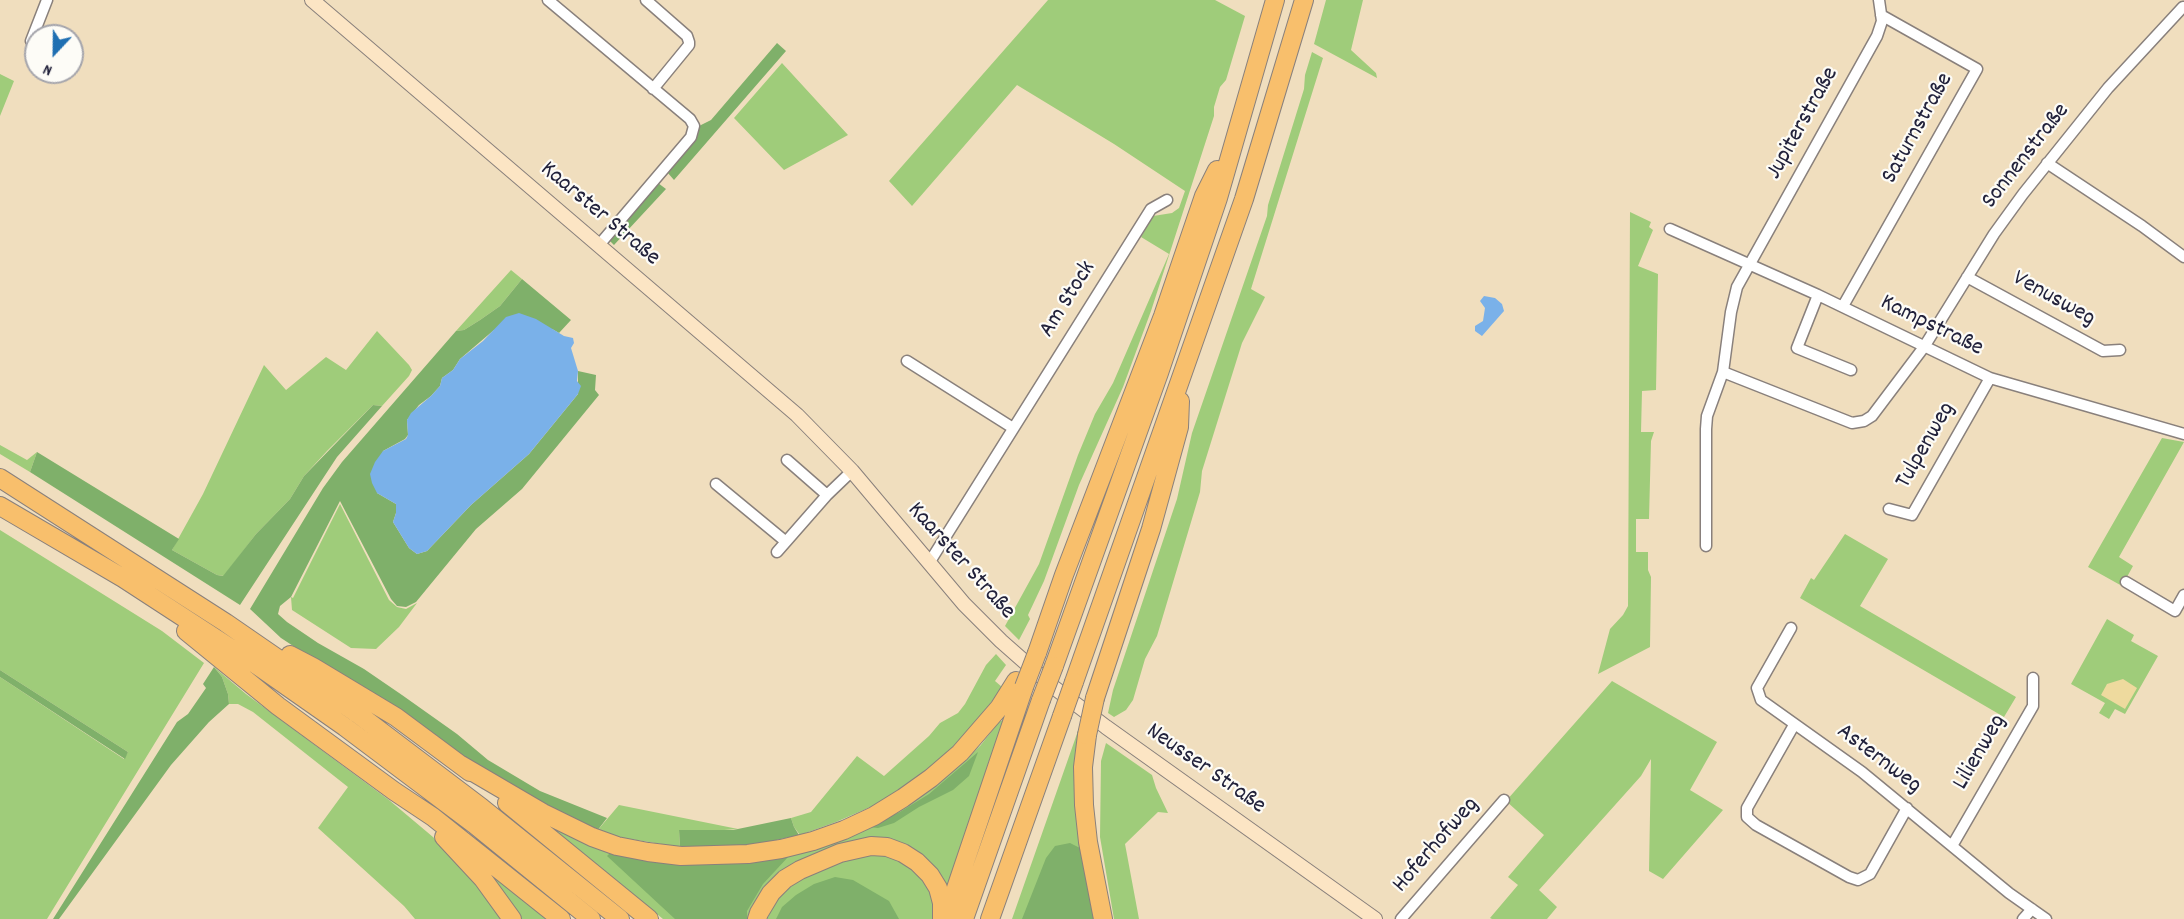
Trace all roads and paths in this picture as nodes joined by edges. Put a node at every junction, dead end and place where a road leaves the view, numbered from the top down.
1 (47, 0) edge
2 (312, 0) edge
3 (548, 0) edge
4 (646, 0) edge
5 (1304, 0) edge
6 (1879, 0) edge
7 (1274, 5) edge
8 (2181, 5) edge
9 (1881, 15) junction
10 (38, 24) edge
11 (653, 89) junction
12 (1242, 117) junction
13 (2047, 164) junction
14 (1167, 200) dead end
15 (1670, 229) dead end
16 (599, 245) junction
17 (2184, 257) edge
18 (1749, 264) junction
19 (1967, 277) junction
20 (1818, 295) junction
21 (1843, 306) junction
22 (1924, 347) junction
23 (2120, 350) dead end
24 (907, 361) dead end
25 (1851, 370) dead end
26 (1723, 372) junction
27 (1990, 378) junction
28 (1181, 381) junction
29 (1014, 428) junction
30 (2184, 434) edge
31 (787, 460) dead end
32 (852, 471) junction
33 (0, 478) edge
34 (716, 484) dead end
35 (826, 495) junction
36 (0, 506) edge
37 (1889, 509) dead end
38 (785, 542) junction
39 (1706, 546) dead end
40 (777, 552) dead end
41 (929, 563) junction
42 (123, 578) junction
43 (2126, 582) dead end
44 (2184, 595) edge
45 (226, 623) junction
46 (1791, 628) dead end
47 (1027, 651) junction
48 (2033, 678) dead end
49 (1020, 684) junction
50 (1794, 724) junction
51 (461, 765) junction
52 (394, 791) junction
53 (1504, 800) dead end
54 (1907, 808) junction
55 (1952, 846) junction
56 (2032, 909) junction
57 (513, 919) edge
58 (561, 919) edge
59 (591, 919) edge
60 (620, 919) edge
61 (649, 919) edge
62 (757, 919) edge
63 (944, 919) edge
64 (964, 919) edge
65 (990, 919) edge
66 (1103, 919) edge
67 (1375, 919) edge
68 (1401, 919) edge
69 (2023, 919) edge
70 (2046, 919) edge

1 - 10 street
2 - 16 main road, Kaarster Straße
3 - 11 street
4 - 11 street
5 - 28 highway
6 - 9 street, Jupiterstraße
7 - 12 highway
8 - 13 street, Sonnenstraße
9 - 18 street, Jupiterstraße
9 - 21 street, Saturnstraße
11 - 16 street
12 - 47 highway
12 - 64 highway, bridge
13 - 17 street
13 - 19 street, Sonnenstraße
14 - 29 street, Am Stock
15 - 18 street, Kampstraße
16 - 32 main road, Kaarster Straße
18 - 20 street, Kampstraße
18 - 26 street, Jupiterstraße
19 - 22 street, Sonnenstraße
19 - 23 street, Venusweg
20 - 21 street, Kampstraße
20 - 25 street
21 - 22 street, Kampstraße
22 - 26 street, Sonnenstraße
22 - 27 street, Kampstraße
24 - 29 street
26 - 39 street, Jupiterstraße
27 - 30 street, Kampstraße
27 - 37 street, Tulpenweg
28 - 65 highway, bridge
28 - 66 highway, bridge
29 - 41 street, Am Stock
31 - 35 street
32 - 35 street
32 - 41 main road, Kaarster Straße
33 - 45 highway
34 - 38 street
35 - 38 street
36 - 42 highway
38 - 40 street
41 - 47 main road, Kaarster Straße
42 - 52 highway
42 - 59 highway
43 - 44 street
45 - 51 highway
45 - 60 highway
46 - 50 street, Asternweg
47 - 49 highway
47 - 67 main road, Neusser Straße
48 - 55 street, Lilienweg
49 - 51 highway
49 - 63 highway
50 - 54 street, Asternweg
50 - 54 street
51 - 61 highway
52 - 57 highway
52 - 58 highway
53 - 68 street, Hoferhofweg
54 - 55 street, Asternweg
55 - 56 street, Asternweg
56 - 69 street
56 - 70 street, Asternweg
62 - 63 highway

